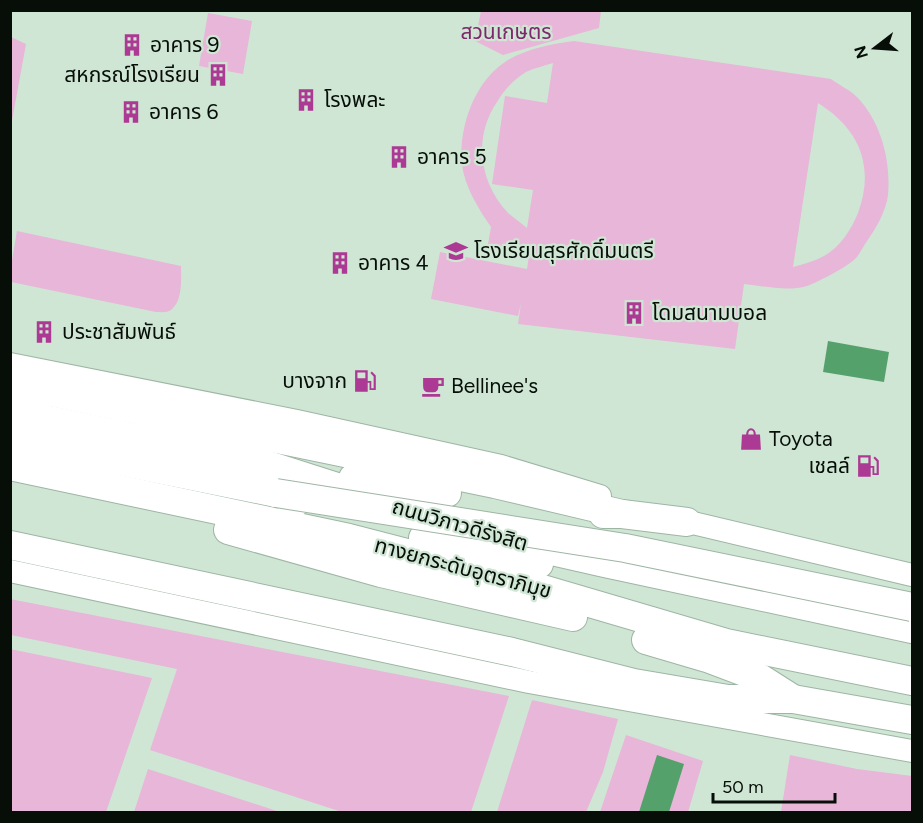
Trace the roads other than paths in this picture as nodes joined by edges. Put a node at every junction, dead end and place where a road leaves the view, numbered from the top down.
1 (10, 364) edge
2 (10, 386) edge
3 (10, 412) edge
4 (10, 439) edge
5 (265, 464) junction
6 (10, 466) edge
7 (10, 480) edge
8 (276, 494) junction
9 (622, 514) junction
10 (687, 522) junction
11 (10, 545) edge
12 (10, 571) edge
13 (912, 575) edge
14 (912, 607) edge
15 (912, 629) edge
16 (912, 649) edge
17 (912, 681) edge
18 (793, 699) junction
19 (912, 720) edge
20 (912, 751) edge

1 - 10 main road
2 - 9 highway
3 - 5 highway, ถนนวิภาวดีรังสิต
4 - 8 highway, ทางยกระดับอุตราภิมุข
5 - 9 highway
5 - 15 highway, ถนนวิภาวดีรังสิต
6 - 17 highway, ทางยกระดับอุตราภิมุข
7 - 18 highway
8 - 14 highway, bridge
8 - 16 highway, ทางยกระดับอุตราภิมุข, bridge
9 - 10 highway
10 - 13 main road
11 - 18 highway
12 - 20 main road
18 - 19 highway

